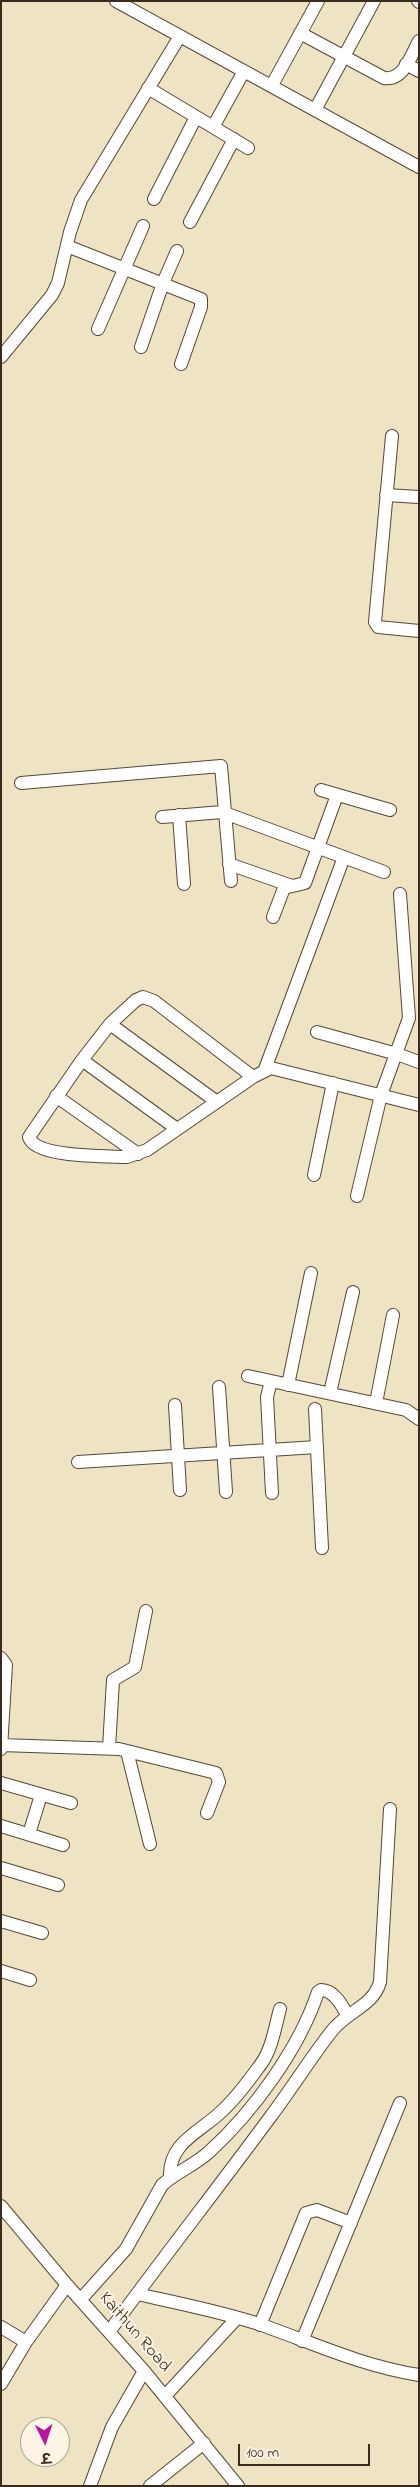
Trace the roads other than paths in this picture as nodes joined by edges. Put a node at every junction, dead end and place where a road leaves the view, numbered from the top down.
1 (318, 1) edge
2 (374, 1) edge
3 (124, 3) edge
4 (300, 33) junction
5 (180, 36) junction
6 (419, 41) edge
7 (346, 56) junction
8 (406, 64) junction
9 (244, 71) junction
10 (419, 71) edge
11 (272, 85) junction
12 (148, 88) junction
13 (315, 110) junction
14 (196, 117) junction
15 (214, 127) junction
16 (234, 140) junction
17 (248, 148) dead end
18 (419, 168) edge
19 (154, 198) dead end
20 (190, 222) dead end
21 (143, 226) dead end
22 (67, 246) junction
23 (177, 251) dead end
24 (123, 268) junction
25 (163, 283) junction
26 (98, 329) dead end
27 (141, 347) dead end
28 (1, 357) edge
29 (181, 364) dead end
30 (392, 436) dead end
31 (386, 495) junction
32 (419, 497) edge
33 (419, 631) edge
34 (22, 783) dead end
35 (321, 790) dead end
36 (337, 795) junction
37 (390, 810) dead end
38 (224, 813) junction
39 (179, 815) junction
40 (162, 817) dead end
41 (318, 847) junction
42 (344, 857) junction
43 (229, 864) junction
44 (384, 872) dead end
45 (231, 881) dead end
46 (184, 884) dead end
47 (292, 886) junction
48 (400, 894) dead end
49 (273, 917) dead end
50 (413, 984) edge
51 (110, 1024) junction
52 (317, 1032) dead end
53 (397, 1054) junction
54 (82, 1060) junction
55 (419, 1062) edge
56 (265, 1069) junction
57 (253, 1077) junction
58 (333, 1083) junction
59 (381, 1095) junction
60 (56, 1096) junction
61 (217, 1102) junction
62 (419, 1105) edge
63 (177, 1129) junction
64 (138, 1154) junction
65 (314, 1175) dead end
66 (357, 1196) dead end
67 (311, 1273) dead end
68 (353, 1292) dead end
69 (393, 1315) dead end
70 (248, 1376) dead end
71 (270, 1381) junction
72 (288, 1384) junction
73 (219, 1387) dead end
74 (330, 1393) junction
75 (376, 1402) junction
76 (175, 1405) dead end
77 (315, 1409) dead end
78 (419, 1419) edge
79 (317, 1447) junction
80 (270, 1450) junction
81 (223, 1453) junction
82 (178, 1456) junction
83 (78, 1462) dead end
84 (180, 1490) dead end
85 (226, 1492) dead end
86 (272, 1493) dead end
87 (322, 1548) dead end
88 (146, 1611) dead end
89 (1, 1658) edge
90 (2, 1747) edge
91 (109, 1748) junction
92 (127, 1752) junction
93 (1, 1783) edge
94 (41, 1795) junction
95 (71, 1803) dead end
96 (390, 1809) dead end
97 (207, 1813) dead end
98 (1, 1826) edge
99 (29, 1834) junction
100 (150, 1844) dead end
101 (63, 1845) dead end
102 (1, 1868) edge
103 (58, 1885) dead end
104 (1, 1921) edge
105 (42, 1933) dead end
106 (1, 1971) edge
107 (30, 1980) dead end
108 (280, 2009) dead end
109 (347, 2015) junction
110 (400, 2103) dead end
111 (170, 2178) junction
112 (1, 2206) edge
113 (351, 2223) junction
114 (67, 2285) junction
115 (137, 2294) junction
116 (81, 2299) junction
117 (237, 2318) junction
118 (260, 2325) junction
119 (1, 2327) edge
120 (109, 2332) junction
121 (302, 2341) junction
122 (26, 2342) junction
123 (144, 2371) junction
124 (419, 2375) edge
125 (1, 2384) edge
126 (165, 2396) junction
127 (204, 2443) junction
128 (90, 2486) edge
129 (150, 2486) edge
130 (238, 2486) edge

1 - 4 street
2 - 7 street
3 - 5 street
4 - 7 street
4 - 11 street
5 - 9 street
5 - 12 street
6 - 8 street
7 - 8 street
7 - 13 street
8 - 10 street
9 - 11 street
9 - 15 street
11 - 13 street
12 - 14 street
12 - 22 street
13 - 18 street
14 - 15 street
14 - 19 street
15 - 16 street
16 - 17 street
16 - 20 street
21 - 24 street
22 - 24 street
22 - 28 street
23 - 25 street
24 - 25 street
24 - 26 street
25 - 27 street
25 - 29 street
30 - 31 street
31 - 32 street
31 - 33 street
34 - 38 street
35 - 36 street
36 - 37 street
36 - 41 street
38 - 39 street
38 - 41 street
38 - 43 street
39 - 40 street
39 - 46 street
41 - 42 street
41 - 47 street
42 - 44 street
42 - 56 street
43 - 45 street
43 - 47 street
47 - 49 street
48 - 50 street
50 - 53 street
51 - 54 street
51 - 57 street
51 - 61 street
52 - 53 street
53 - 55 street
53 - 59 street
54 - 60 street
54 - 63 street
56 - 57 street
56 - 58 street
57 - 61 street
58 - 59 street
58 - 65 street
59 - 62 street
59 - 66 street
60 - 64 street
60 - 64 street
61 - 63 street
63 - 64 street
67 - 72 street
68 - 74 street
69 - 75 street
70 - 71 street
71 - 72 street
71 - 80 street
72 - 74 street
73 - 81 street
74 - 75 street
75 - 78 street
76 - 82 street
77 - 79 street
79 - 80 street
79 - 87 street
80 - 81 street
80 - 86 street
81 - 82 street
81 - 85 street
82 - 83 street
82 - 84 street
88 - 91 street
89 - 90 street
90 - 91 street
91 - 92 street
92 - 97 street
92 - 100 street
93 - 94 street
94 - 95 street
94 - 99 street
96 - 109 street
98 - 99 street
99 - 101 street
102 - 103 street
104 - 105 street
106 - 107 street
108 - 111 street
109 - 111 street
109 - 115 street
110 - 113 street
111 - 116 street
112 - 114 street, Kaithun Road
113 - 118 street
113 - 121 street
114 - 116 street, Kaithun Road
114 - 122 street
115 - 117 street
115 - 120 street
116 - 120 street, Kaithun Road
117 - 118 street
117 - 126 street
118 - 121 street
119 - 122 street
120 - 123 street, Kaithun Road
121 - 124 street
122 - 125 street
123 - 126 street, Kaithun Road
123 - 128 street
126 - 127 street, Kaithun Road
127 - 129 street
127 - 130 street, Kaithun Road

